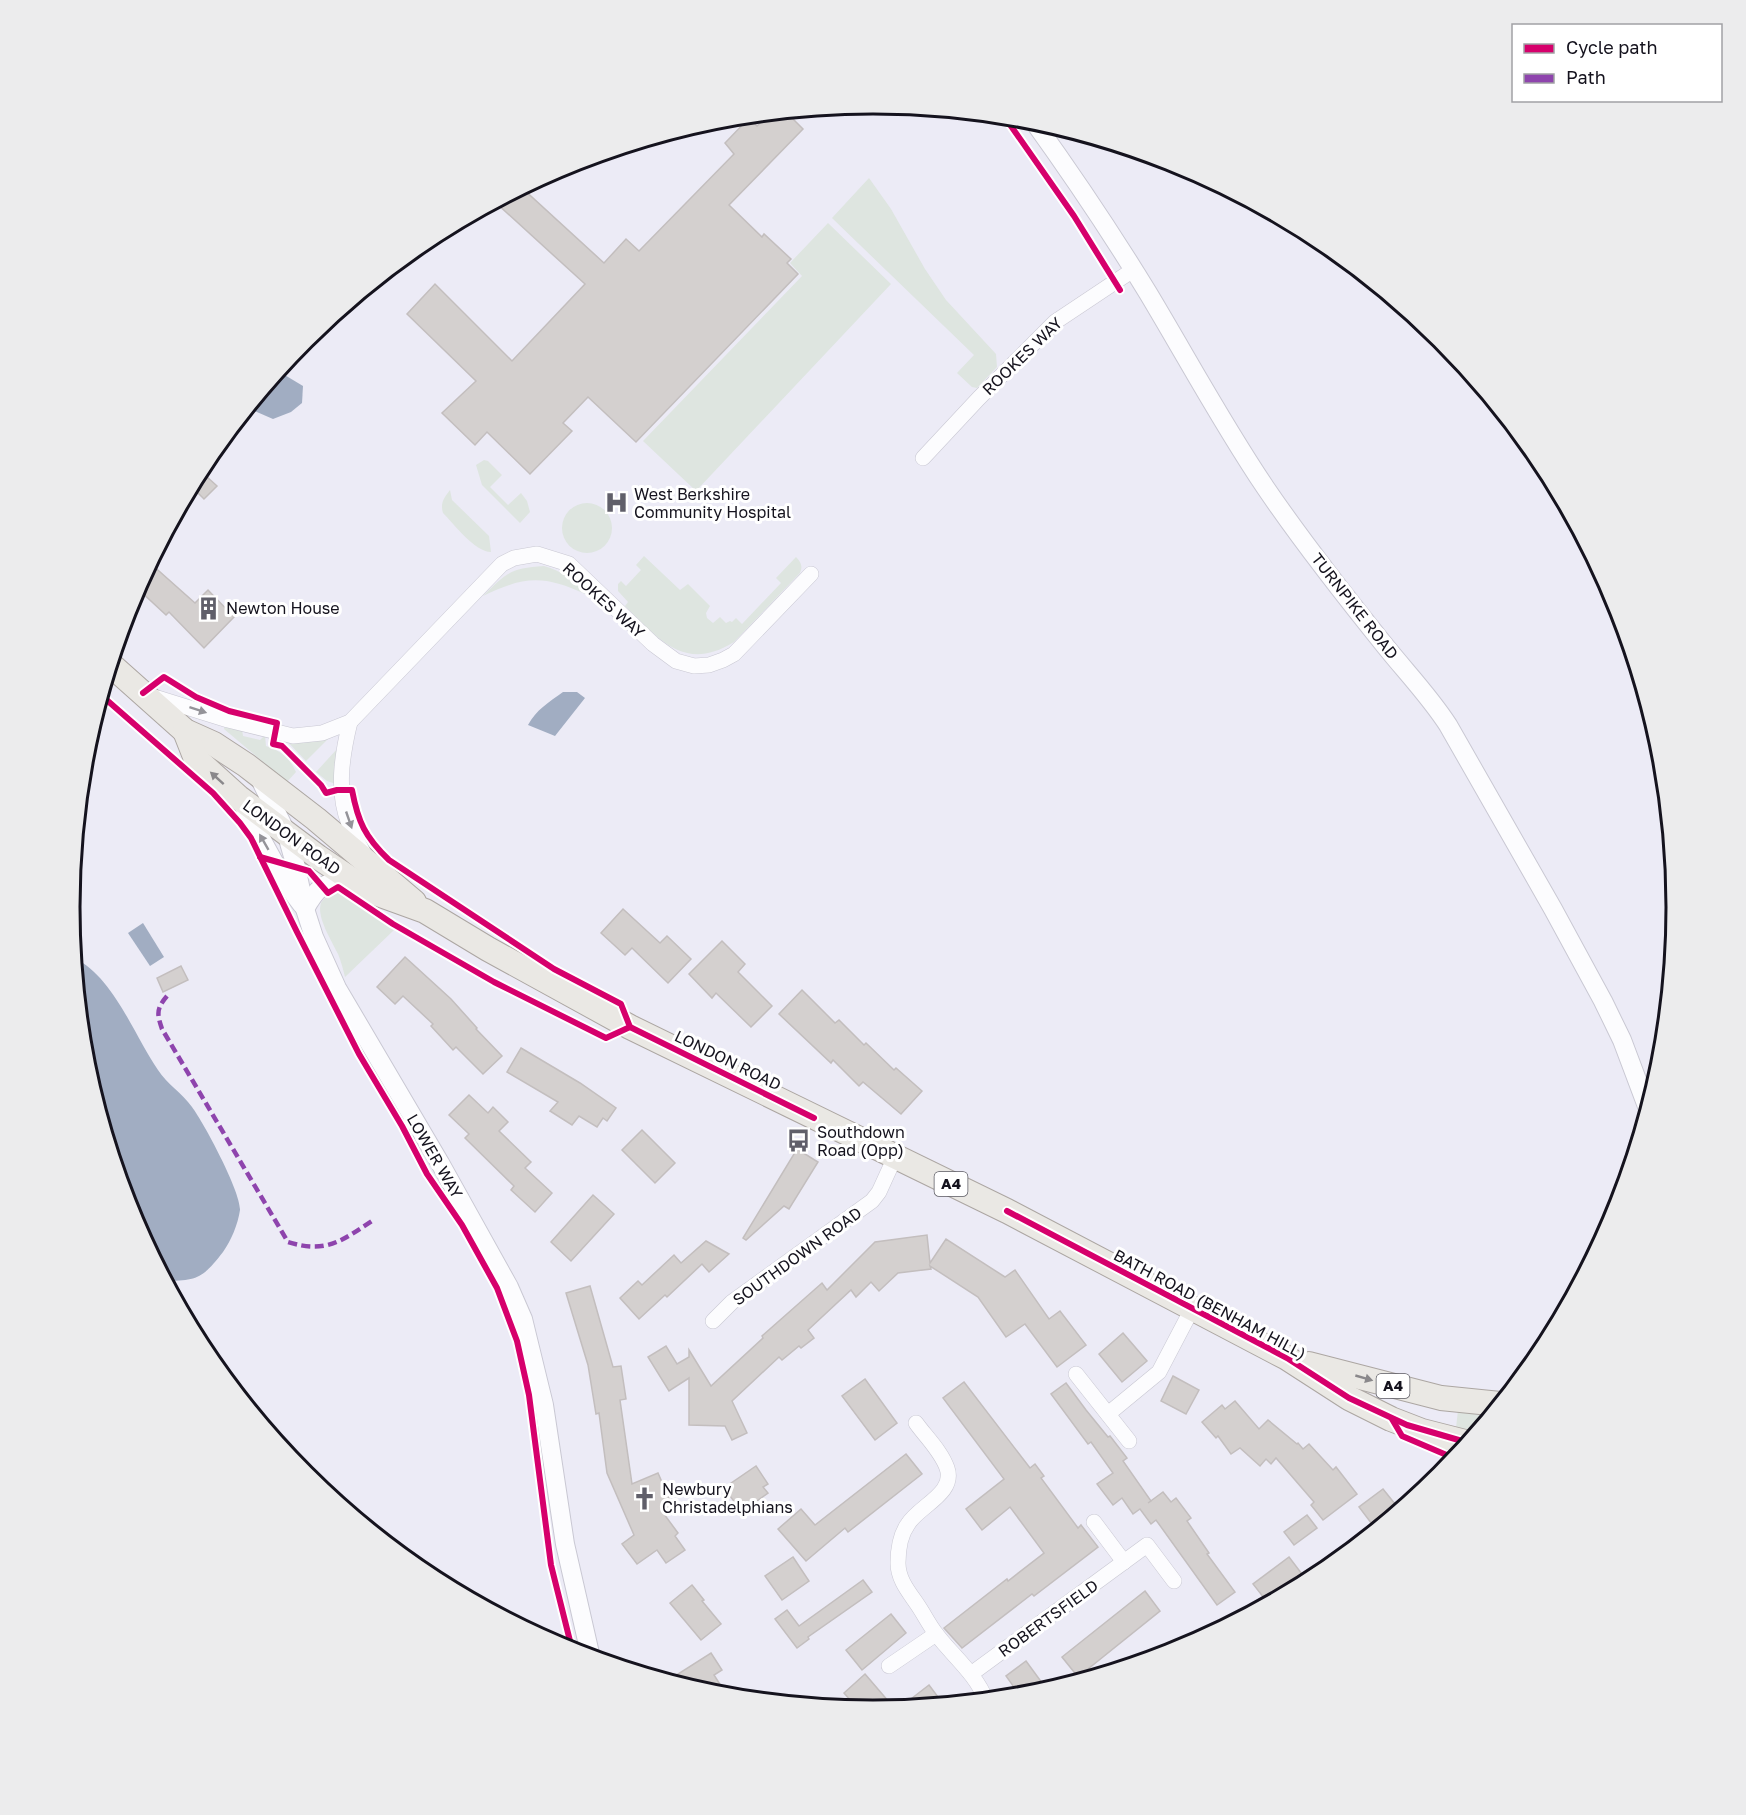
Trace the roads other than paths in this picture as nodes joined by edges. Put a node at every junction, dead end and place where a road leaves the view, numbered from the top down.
1 (1041, 132) edge
2 (1133, 270) junction
3 (923, 458) dead end
4 (811, 574) dead end
5 (117, 670) edge
6 (142, 693) junction
7 (350, 722) junction
8 (185, 731) junction
9 (258, 776) junction
10 (238, 797) junction
11 (286, 831) junction
12 (368, 862) junction
13 (349, 879) junction
14 (305, 909) junction
15 (425, 911) junction
16 (1643, 1096) edge
17 (895, 1157) junction
18 (1192, 1309) junction
19 (713, 1321) dead end
20 (1287, 1358) junction
21 (1076, 1374) dead end
22 (1493, 1403) edge
23 (1108, 1414) junction
24 (916, 1423) dead end
25 (1129, 1441) dead end
26 (1452, 1450) edge
27 (1095, 1522) dead end
28 (1124, 1562) junction
29 (1174, 1581) dead end
30 (936, 1634) junction
31 (589, 1648) edge
32 (889, 1666) dead end
33 (971, 1674) junction
34 (982, 1693) edge

1 - 2 street, TURNPIKE ROAD
2 - 3 street, ROOKES WAY
2 - 16 street, TURNPIKE ROAD
4 - 7 street, ROOKES WAY
5 - 6 main road, LONDON ROAD / A4
6 -> 7 street, ROOKES WAY
6 - 8 main road, LONDON ROAD / A4
7 -> 12 street
8 - 9 main road, LONDON ROAD / A4
10 -> 8 main road, LONDON ROAD / A4
9 - 11 street, LOWER WAY
9 - 12 main road, LONDON ROAD / A4
10 - 11 main road, LONDON ROAD / A4
14 -> 10 street, LOWER WAY
11 - 13 main road, LONDON ROAD / A4
11 - 14 street, LOWER WAY
12 - 15 main road, LONDON ROAD / A4
13 - 14 street
13 - 15 main road, LONDON ROAD / A4
14 - 31 street, LOWER WAY
15 - 17 main road, LONDON ROAD / A4
17 - 18 main road, BATH ROAD (BENHAM HILL) / A4
17 - 19 street, SOUTHDOWN ROAD
18 - 20 main road, BATH ROAD (BENHAM HILL) / A4
18 - 23 street
20 -> 22 main road, BATH ROAD (BENHAM HILL) / A4
20 - 26 main road, BATH ROAD (BENHAM HILL) / A4
21 - 23 street
23 - 25 street
24 - 30 street
27 - 28 street
28 - 29 street, ROBERTSFIELD
28 - 33 street, ROBERTSFIELD
30 - 32 street
30 - 33 street
33 - 34 street

